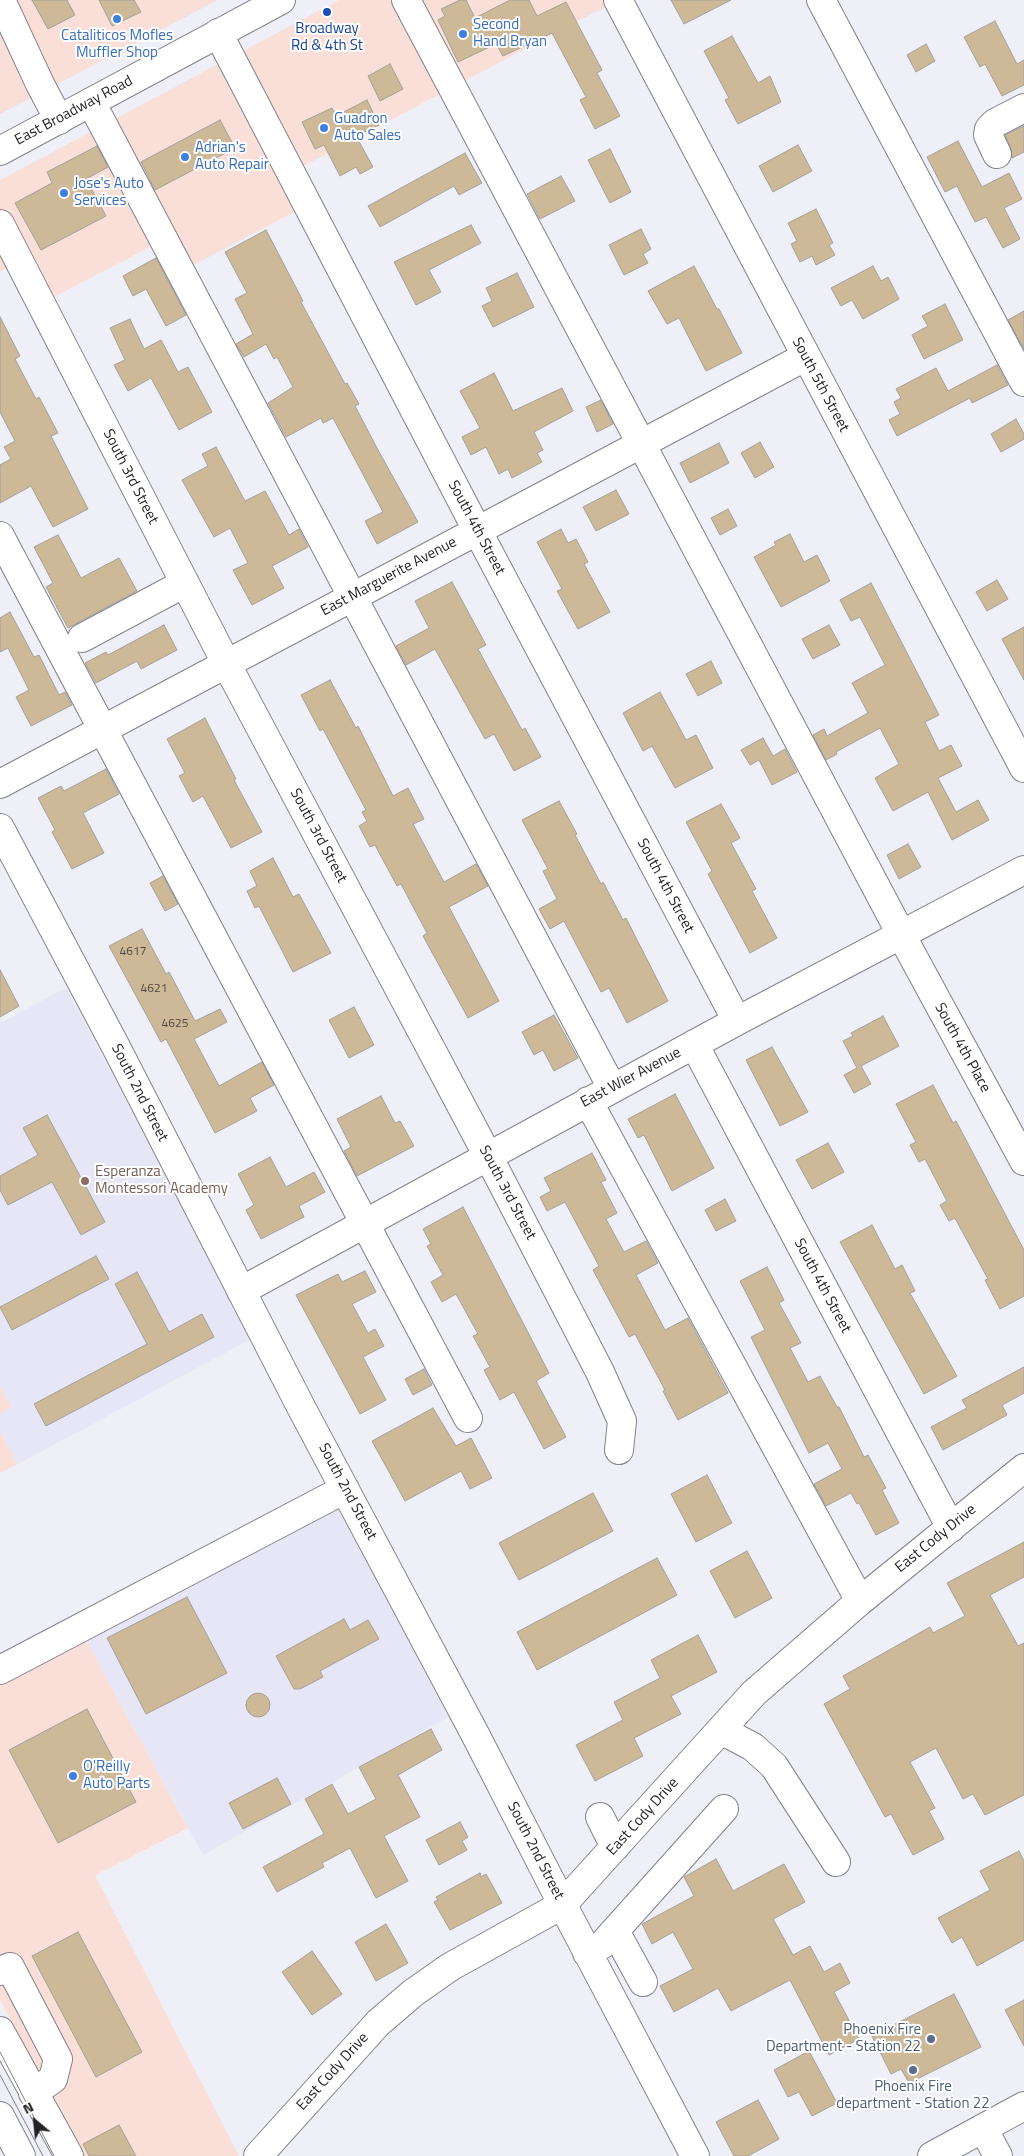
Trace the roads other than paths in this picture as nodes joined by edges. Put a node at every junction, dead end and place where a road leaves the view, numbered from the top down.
1 (1, 0) edge
2 (281, 0) edge
3 (406, 0) edge
4 (618, 0) edge
5 (820, 0) edge
6 (218, 33) junction
7 (92, 102) junction
8 (1024, 108) edge
9 (59, 120) junction
10 (0, 151) edge
11 (997, 154) dead end
12 (0, 224) edge
13 (805, 357) junction
14 (1024, 382) edge
15 (640, 444) junction
16 (477, 530) junction
17 (0, 536) edge
18 (185, 583) junction
19 (353, 596) junction
20 (82, 638) dead end
21 (226, 663) junction
22 (102, 728) junction
23 (1024, 768) edge
24 (0, 784) edge
25 (0, 828) edge
26 (1024, 870) edge
27 (901, 935) junction
28 (737, 1021) junction
29 (694, 1044) junction
30 (612, 1088) junction
31 (588, 1101) junction
32 (488, 1156) junction
33 (1024, 1162) edge
34 (364, 1223) junction
35 (241, 1291) junction
36 (468, 1418) dead end
37 (619, 1450) dead end
38 (1024, 1468) edge
39 (345, 1489) junction
40 (951, 1528) junction
41 (860, 1601) junction
42 (0, 1670) edge
43 (720, 1730) junction
44 (724, 1809) dead end
45 (600, 1817) dead end
46 (616, 1847) junction
47 (836, 1862) dead end
48 (562, 1905) junction
49 (615, 1930) junction
50 (587, 1953) junction
51 (0, 1971) edge
52 (643, 1982) dead end
53 (0, 2031) edge
54 (33, 2093) junction
55 (1024, 2106) edge
56 (0, 2116) edge
57 (984, 2128) junction
58 (22, 2156) edge
59 (69, 2156) edge
60 (258, 2156) edge
61 (695, 2156) edge
62 (932, 2156) edge
63 (998, 2156) edge

1 - 9 street
2 - 6 street, East Broadway Road
3 - 15 street, South 4th Place
4 - 13 street, South 5th Street
5 - 14 street
6 - 7 street, East Broadway Road
6 - 16 street, South 4th Street
7 - 9 street, East Broadway Road
7 - 19 street
8 - 11 street
9 - 10 street, East Broadway Road
12 - 18 street, South 3rd Street
13 - 15 street, East Marguerite Avenue
13 - 23 street, South 5th Street
15 - 16 street, East Marguerite Avenue
15 - 27 street, South 4th Place
16 - 19 street, East Marguerite Avenue
16 - 28 street, South 4th Street
17 - 22 street
18 - 20 street
18 - 21 street, South 3rd Street
19 - 21 street, East Marguerite Avenue
19 - 30 street
21 - 22 street, East Marguerite Avenue
21 - 32 street, South 3rd Street
22 - 24 street, East Marguerite Avenue
22 - 34 street
25 - 35 street, South 2nd Street
26 - 27 street, East Wier Avenue
27 - 28 street, East Wier Avenue
27 - 33 street, South 4th Place
28 - 29 street, East Wier Avenue
29 - 30 street, East Wier Avenue
29 - 40 street, South 4th Street
30 - 31 street, East Wier Avenue
31 - 32 street, East Wier Avenue
31 - 41 street
32 - 34 street, East Wier Avenue
32 - 37 street, South 3rd Street
34 - 35 street, East Wier Avenue
34 - 36 street
35 - 39 street, South 2nd Street
38 - 40 street, East Cody Drive
39 - 42 street
39 - 48 street, South 2nd Street
40 - 41 street, East Cody Drive
41 - 43 street, East Cody Drive
43 - 46 street, East Cody Drive
43 - 47 street
44 - 49 street
45 - 46 street
46 - 48 street, East Cody Drive
48 - 50 street, South 2nd Street
48 - 60 street, East Cody Drive
49 - 50 street
49 - 52 street
50 - 61 street, South 2nd Street
51 - 54 street
53 - 54 street
54 - 59 street
55 - 57 street
56 - 58 street
57 - 62 street
57 - 63 street

